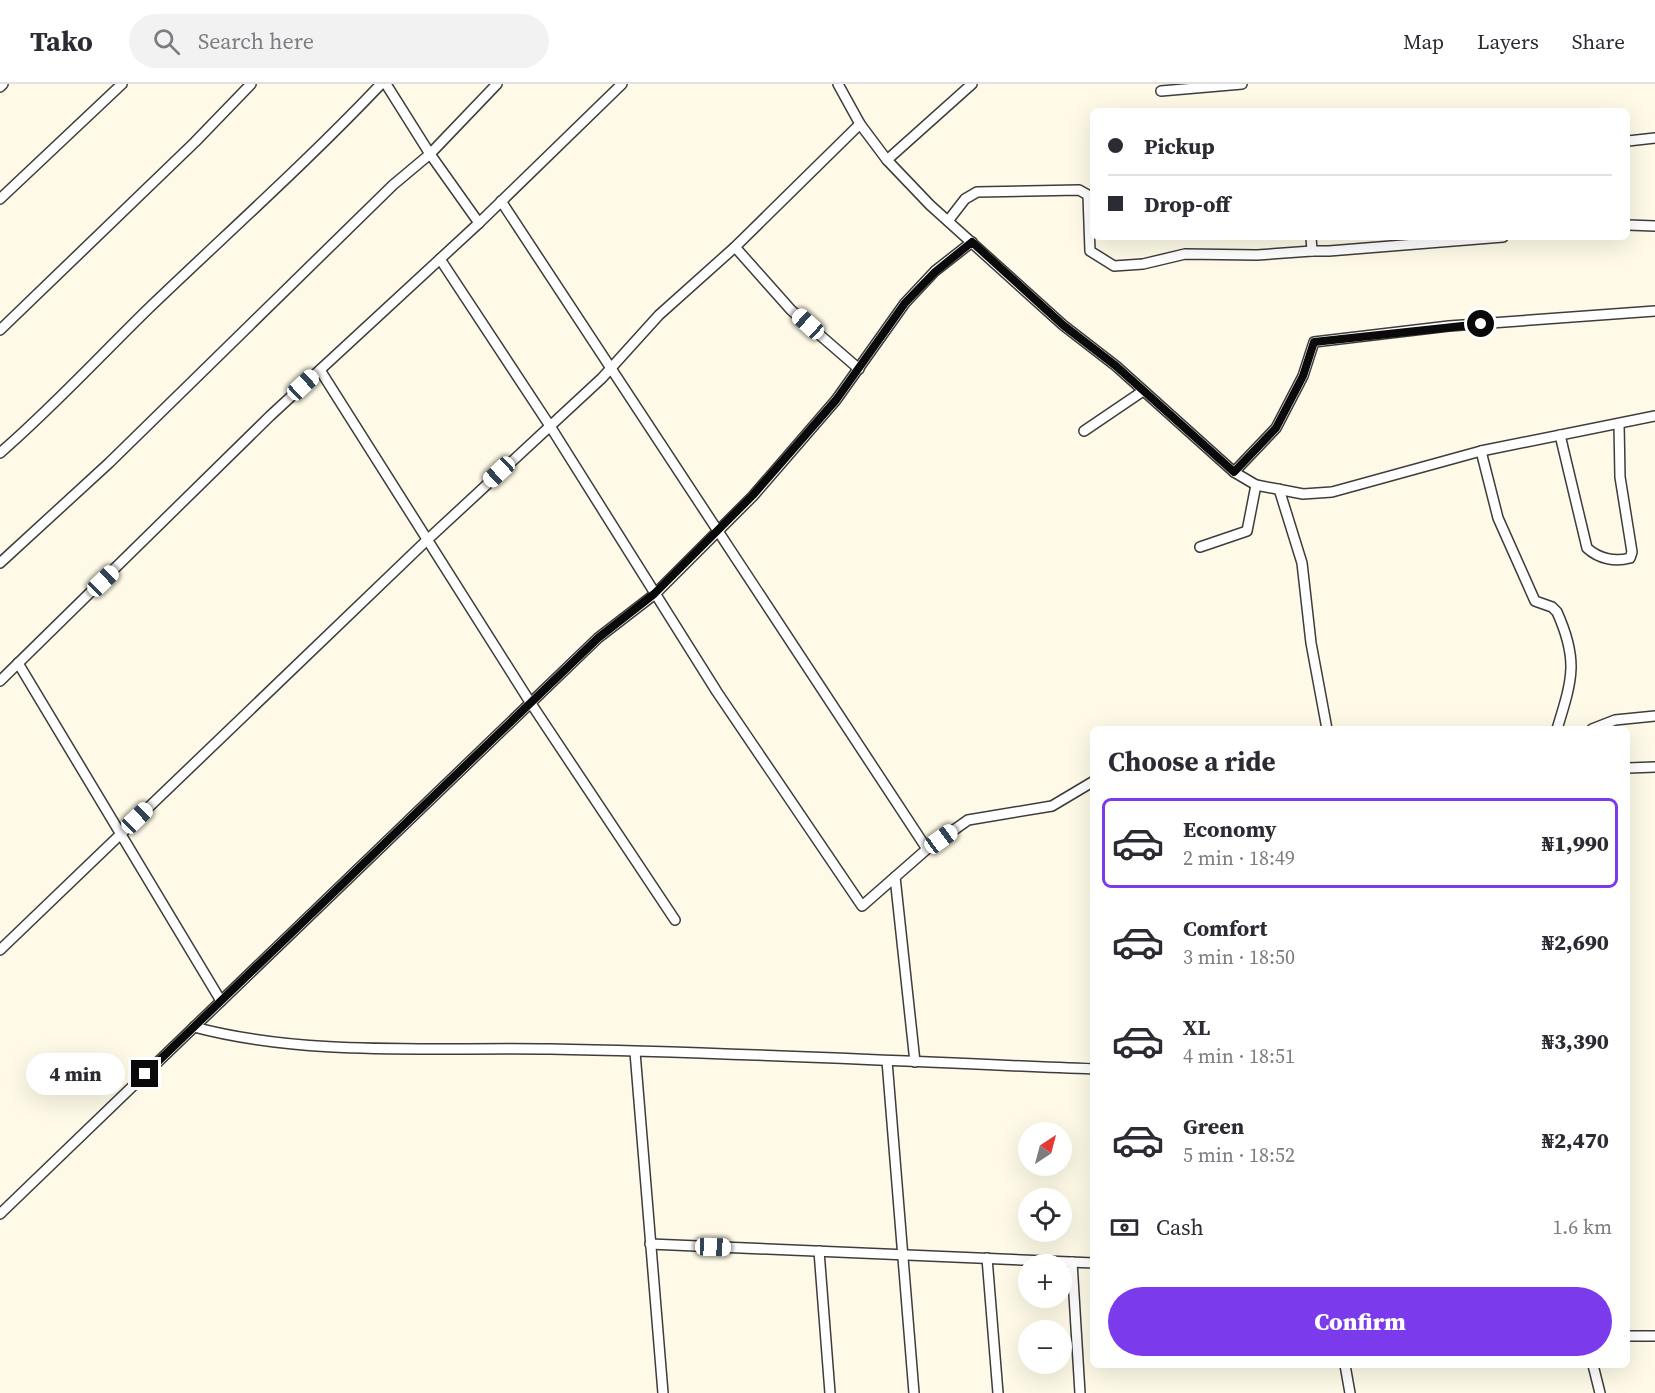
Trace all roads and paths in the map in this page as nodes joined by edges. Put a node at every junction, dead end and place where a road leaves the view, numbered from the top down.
1 (3, 84) edge
2 (122, 84) edge
3 (251, 84) edge
4 (381, 84) edge
5 (386, 84) edge
6 (497, 84) edge
7 (622, 84) edge
8 (838, 84) edge
9 (972, 84) edge
10 (1242, 84) edge
11 (0, 87) edge
12 (1161, 91) dead end
13 (860, 124) junction
14 (1655, 138) edge
15 (1630, 141) edge
16 (430, 154) junction
17 (887, 160) junction
18 (0, 198) edge
19 (501, 201) junction
20 (948, 221) junction
21 (479, 223) junction
22 (1630, 225) edge
23 (1655, 226) edge
24 (1311, 240) edge
25 (1462, 240) edge
26 (972, 242) junction
27 (735, 247) junction
28 (1312, 251) junction
29 (440, 259) junction
30 (1655, 311) edge
31 (0, 330) edge
32 (611, 368) junction
33 (859, 369) junction
34 (320, 370) junction
35 (1143, 392) junction
36 (1655, 416) edge
37 (1619, 424) junction
38 (549, 426) junction
39 (1084, 431) dead end
40 (1560, 435) junction
41 (1481, 451) junction
42 (0, 453) edge
43 (1234, 472) junction
44 (1256, 485) junction
45 (1279, 489) junction
46 (717, 530) junction
47 (426, 540) junction
48 (1200, 547) dead end
49 (0, 563) edge
50 (654, 594) junction
51 (18, 663) junction
52 (0, 681) edge
53 (530, 702) junction
54 (1655, 716) edge
55 (1326, 726) edge
56 (1558, 726) edge
57 (1600, 726) edge
58 (1655, 767) edge
59 (1630, 768) edge
60 (1090, 783) edge
61 (120, 834) junction
62 (927, 849) junction
63 (895, 877) junction
64 (675, 920) dead end
65 (0, 950) edge
66 (221, 1001) junction
67 (194, 1027) junction
68 (635, 1052) junction
69 (887, 1061) junction
70 (915, 1062) junction
71 (1090, 1069) edge
72 (0, 1214) edge
73 (650, 1244) junction
74 (819, 1251) junction
75 (903, 1255) junction
76 (987, 1258) junction
77 (1018, 1259) edge
78 (1072, 1262) joint
79 (1090, 1263) edge
80 (1630, 1336) edge
81 (1655, 1336) edge
82 (1346, 1368) edge
83 (1594, 1368) edge
84 (663, 1393) edge
85 (830, 1393) edge
86 (914, 1393) edge
87 (998, 1393) edge
88 (1080, 1393) edge
89 (1350, 1393) edge
90 (1600, 1393) edge

1 - 11 street
2 - 18 street
3 - 31 street
4 - 42 street
5 - 16 street
6 - 16 street
7 - 19 street
8 - 13 street
9 - 17 street
10 - 12 street
13 - 17 street
13 - 27 street
14 - 15 street
16 - 21 street
16 - 49 street
17 - 20 street
19 - 21 street
19 - 32 street
20 - 26 street
20 - 28 street
21 - 29 street
22 - 23 street
24 - 28 street
25 - 28 street
26 - 33 street
26 - 35 street
27 - 32 street
27 - 33 street
29 - 34 street
29 - 38 street
30 - 43 street
32 - 38 street
32 - 46 street
33 - 46 street
34 - 47 street
34 - 51 street
35 - 39 street
35 - 43 street
36 - 37 street
37 - 40 street
37 - 40 street
38 - 47 street
38 - 50 street
40 - 41 street
41 - 45 street
41 - 56 street
43 - 44 street
44 - 45 street
44 - 48 street
45 - 55 street
46 - 50 street
46 - 62 street
47 - 53 street
47 - 61 street
50 - 53 street
50 - 63 street
51 - 52 street
51 - 61 street
53 - 64 street
53 - 66 street
54 - 57 street
58 - 59 street
60 - 62 street
61 - 65 street
61 - 66 street
62 - 63 street
63 - 70 street
66 - 67 street
67 - 68 street
67 - 72 street
68 - 69 street
68 - 73 street
69 - 70 street
69 - 75 street
70 - 71 street
73 - 74 street
73 - 84 street
74 - 75 street
74 - 85 street
75 - 76 street
75 - 86 street
76 - 77 street
76 - 87 street
78 - 79 street
78 - 88 street
80 - 81 street
82 - 89 street
83 - 90 street

